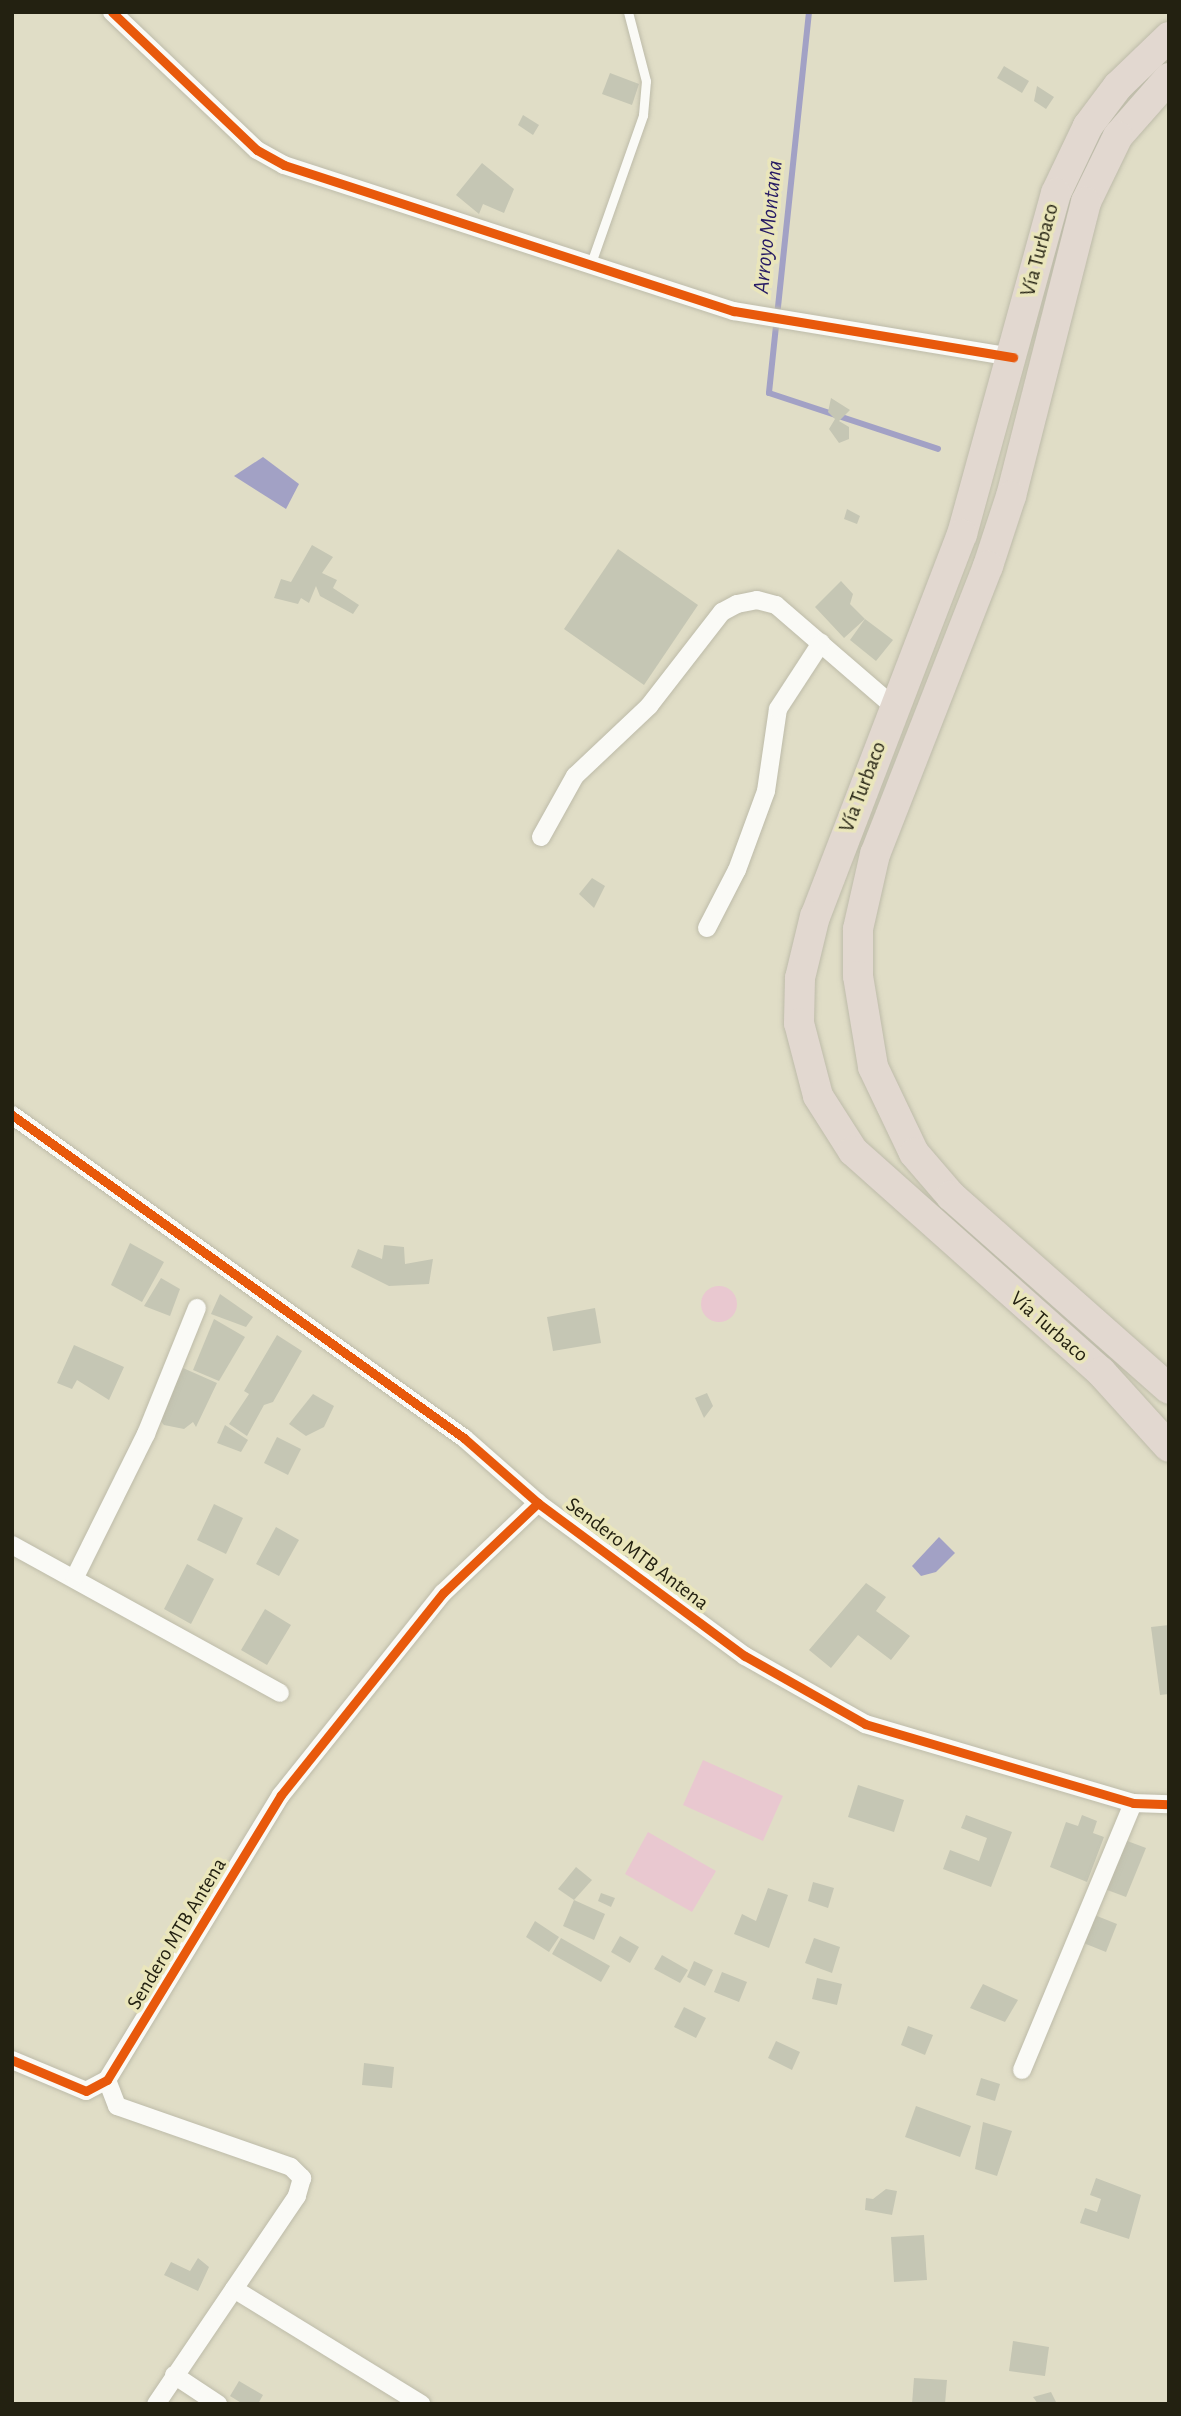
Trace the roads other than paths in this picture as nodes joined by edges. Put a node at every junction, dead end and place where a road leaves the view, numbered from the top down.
1 (112, 12) edge
2 (628, 12) edge
3 (1169, 37) edge
4 (1169, 78) edge
5 (590, 263) junction
6 (1013, 357) junction
7 (821, 643) junction
8 (894, 707) junction
9 (541, 837) dead end
10 (707, 928) dead end
11 (16, 1123) edge
12 (197, 1308) dead end
13 (1169, 1389) edge
14 (1169, 1447) edge
15 (538, 1503) junction
16 (12, 1545) edge
17 (75, 1577) junction
18 (279, 1693) dead end
19 (1133, 1803) junction
20 (1169, 1804) edge
21 (12, 2060) edge
22 (1022, 2070) dead end
23 (107, 2080) junction
24 (234, 2289) junction
25 (174, 2375) junction
26 (156, 2404) edge
27 (218, 2404) edge
28 (421, 2404) edge

1 - 5 street
2 - 5 lane
3 - 6 highway, Vía Turbaco
4 - 13 highway, Vía Turbaco
5 - 6 street
6 - 8 highway, Vía Turbaco
7 - 8 street
7 - 9 street
7 - 10 street
8 - 14 highway, Vía Turbaco
11 - 15 street
12 - 17 street
15 - 19 street, Sendero MTB Antena
15 - 23 street, Sendero MTB Antena
16 - 17 street
17 - 18 street
19 - 20 street, Sendero MTB Antena
19 - 22 street
21 - 23 street
23 - 24 street
24 - 25 street
24 - 28 street
25 - 26 street
25 - 27 street

